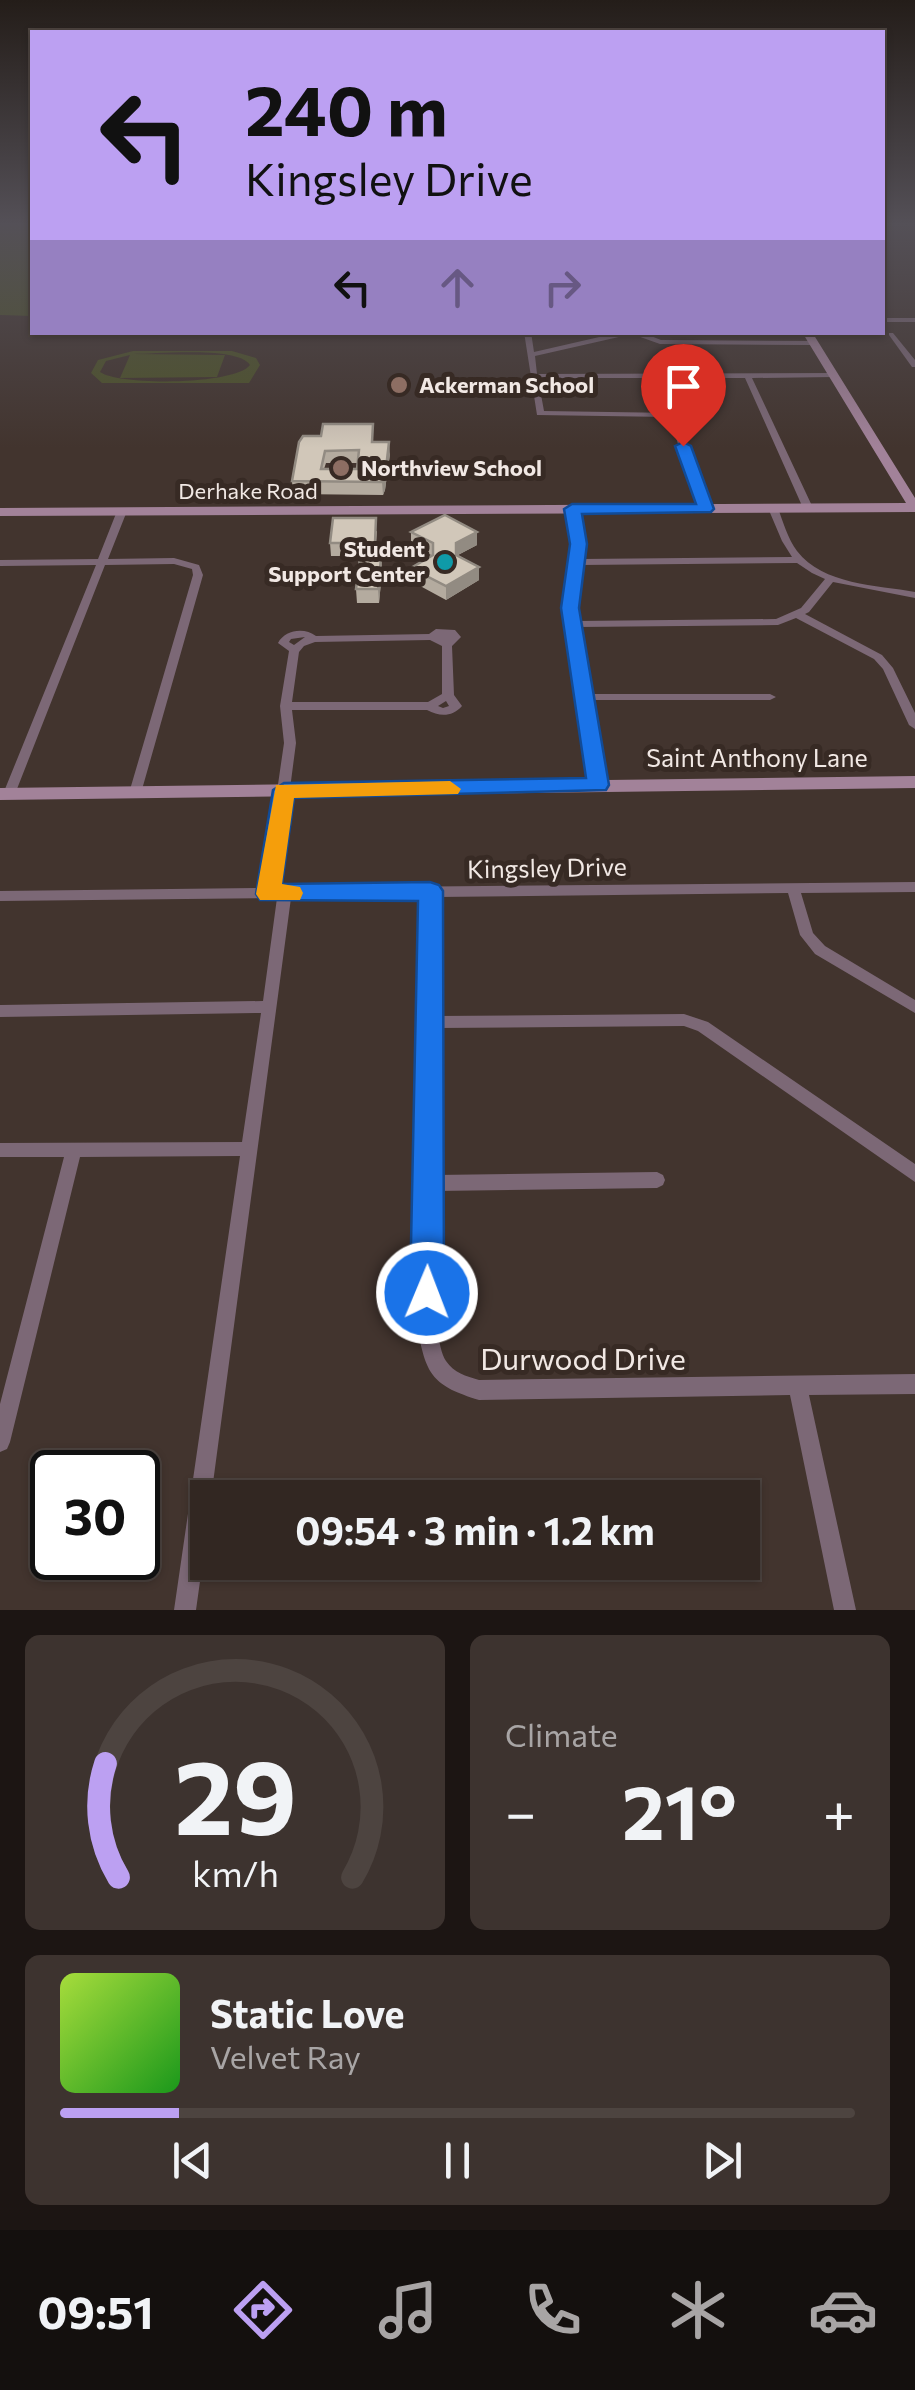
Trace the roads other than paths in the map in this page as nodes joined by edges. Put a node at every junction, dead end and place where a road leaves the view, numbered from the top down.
1 (885, 320) edge
2 (915, 320) edge
3 (891, 334) dead end
4 (527, 335) edge
5 (619, 335) edge
6 (640, 335) edge
7 (811, 338) edge
8 (902, 349) junction
9 (915, 349) edge
10 (530, 355) junction
11 (915, 365) edge
12 (534, 376) junction
13 (748, 376) junction
14 (834, 376) junction
15 (915, 507) edge
16 (773, 508) junction
17 (808, 508) junction
18 (572, 509) junction
19 (706, 509) junction
20 (122, 511) junction
21 (0, 512) edge
22 (799, 560) junction
23 (103, 562) junction
24 (577, 562) junction
25 (0, 563) edge
26 (832, 577) junction
27 (915, 595) edge
28 (799, 614) junction
29 (574, 624) junction
30 (585, 697) junction
31 (770, 697) dead end
32 (286, 706) junction
33 (915, 726) edge
34 (915, 782) edge
35 (598, 785) junction
36 (284, 790) junction
37 (135, 793) junction
38 (4, 794) edge
39 (915, 886) edge
40 (792, 888) junction
41 (430, 891) junction
42 (277, 894) junction
43 (0, 896) edge
44 (269, 1007) junction
45 (915, 1007) edge
46 (0, 1011) edge
47 (430, 1022) junction
48 (250, 1148) junction
49 (0, 1150) edge
50 (74, 1150) junction
51 (915, 1174) edge
52 (657, 1180) dead end
53 (429, 1183) junction
54 (915, 1384) edge
55 (798, 1388) junction
56 (0, 1442) edge
57 (185, 1610) edge
58 (845, 1610) edge

1 - 2 street
3 - 8 street
4 - 10 street
5 - 10 street
6 - 7 street
7 - 14 street
8 - 9 street
8 - 11 street
10 - 12 street
12 - 13 street
12 - 19 street
13 - 14 street
13 - 17 street
14 - 15 street
15 - 17 street, Derhake Road
16 - 17 street, Derhake Road
16 - 19 street, Derhake Road
16 - 22 street
18 - 19 street, Derhake Road
18 - 20 street, Derhake Road
18 - 24 street
20 - 21 street, Derhake Road
20 - 23 street
22 - 24 street
22 - 26 street
23 - 25 street
23 - 37 street
23 - 38 street
24 - 29 street
26 - 27 street
26 - 28 street
28 - 29 street
28 - 33 street
29 - 30 street
30 - 31 street
30 - 35 street
32 - 32 street
32 - 36 street
34 - 35 street, Saint Anthony Lane
35 - 36 street, Saint Anthony Lane
36 - 37 street, Saint Anthony Lane
36 - 42 street
37 - 38 street, Saint Anthony Lane
39 - 40 street, Kingsley Drive
40 - 41 street, Kingsley Drive
40 - 45 street
41 - 42 street, Kingsley Drive
41 - 47 street, Durwood Drive
42 - 43 street, Kingsley Drive
42 - 44 street
44 - 46 street
44 - 48 street
47 - 51 street
47 - 53 street, Durwood Drive
48 - 50 street
48 - 57 street
49 - 50 street
50 - 56 street
52 - 53 street
53 - 55 street, Durwood Drive
54 - 55 street, Durwood Drive
55 - 58 street

